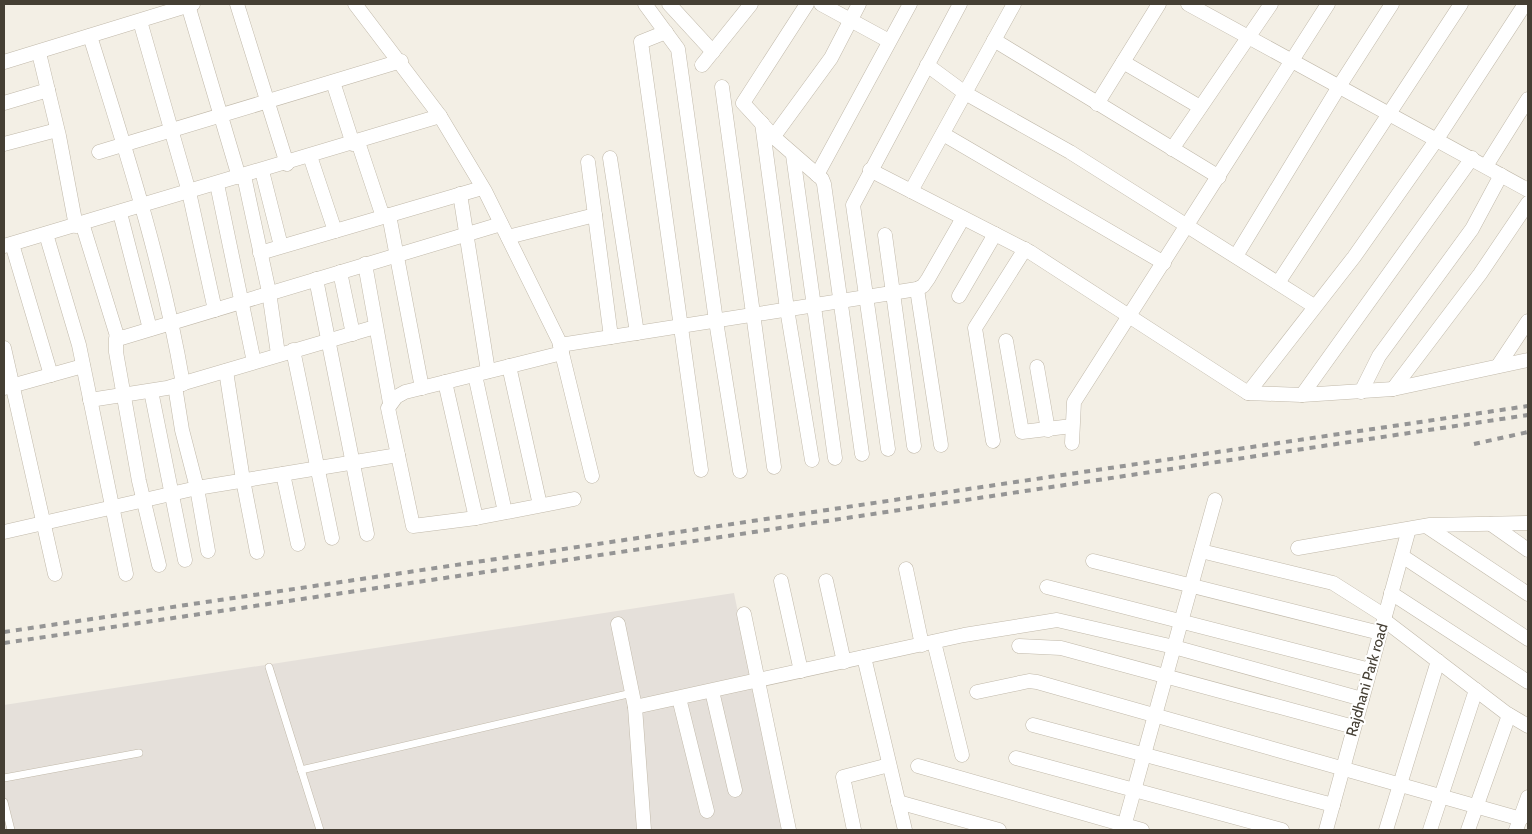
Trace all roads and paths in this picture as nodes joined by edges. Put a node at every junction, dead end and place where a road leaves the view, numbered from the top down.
1 (236, 4) edge
2 (356, 4) edge
3 (645, 4) edge
4 (669, 4) edge
5 (807, 4) edge
6 (821, 4) edge
7 (859, 4) edge
8 (910, 4) edge
9 (960, 4) edge
10 (1014, 4) edge
11 (1159, 4) edge
12 (1271, 4) edge
13 (1328, 4) edge
14 (1392, 4) edge
15 (1461, 4) edge
16 (1525, 4) edge
17 (191, 5) edge
18 (1195, 5) edge
19 (744, 6) edge
20 (851, 19) junction
21 (140, 21) junction
22 (666, 32) junction
23 (90, 36) junction
24 (1249, 37) junction
25 (994, 40) junction
26 (890, 41) junction
27 (713, 52) junction
28 (39, 53) junction
29 (1292, 60) junction
30 (401, 61) junction
31 (4, 62) edge
32 (1124, 62) junction
33 (927, 65) junction
34 (702, 66) dead end
35 (333, 82) junction
36 (1340, 85) junction
37 (722, 87) dead end
38 (48, 90) junction
39 (965, 93) junction
40 (1528, 99) edge
41 (266, 102) junction
42 (4, 103) edge
43 (1097, 104) junction
44 (1200, 107) junction
45 (1391, 113) junction
46 (220, 115) junction
47 (440, 116) junction
48 (762, 124) junction
49 (171, 129) junction
50 (57, 130) junction
51 (943, 134) junction
52 (774, 136) junction
53 (1436, 139) junction
54 (355, 143) junction
55 (4, 144) edge
56 (124, 144) junction
57 (1172, 149) junction
58 (99, 152) dead end
59 (794, 155) junction
60 (310, 156) junction
61 (610, 158) dead end
62 (1472, 158) junction
63 (588, 162) dead end
64 (287, 164) junction
65 (1486, 166) junction
66 (870, 170) junction
67 (262, 171) junction
68 (1501, 174) junction
69 (817, 175) junction
70 (242, 177) junction
71 (1219, 177) junction
72 (217, 184) junction
73 (482, 188) junction
74 (1528, 190) edge
75 (911, 191) junction
76 (189, 192) junction
77 (460, 194) junction
78 (1528, 202) edge
79 (143, 206) junction
80 (120, 213) junction
81 (595, 215) junction
82 (386, 216) junction
83 (963, 218) junction
84 (79, 224) junction
85 (501, 224) junction
86 (1188, 225) junction
87 (335, 231) junction
88 (46, 234) junction
89 (995, 234) junction
90 (466, 235) junction
91 (886, 235) dead end
92 (508, 237) junction
93 (8, 245) edge
94 (282, 246) junction
95 (1025, 249) junction
96 (260, 253) junction
97 (397, 255) junction
98 (1236, 256) junction
99 (1164, 262) junction
100 (365, 264) junction
101 (340, 272) junction
102 (316, 279) junction
103 (1278, 283) junction
104 (917, 289) junction
105 (268, 292) junction
106 (893, 293) junction
107 (959, 296) dead end
108 (866, 297) junction
109 (241, 300) junction
110 (840, 301) junction
111 (815, 305) junction
112 (1314, 306) junction
113 (787, 309) junction
114 (215, 310) junction
115 (754, 314) junction
116 (1129, 316) junction
117 (716, 320) junction
118 (1528, 321) edge
119 (173, 323) junction
120 (682, 326) junction
121 (376, 327) junction
122 (150, 329) junction
123 (637, 333) junction
124 (353, 334) junction
125 (611, 337) junction
126 (116, 338) junction
127 (329, 340) junction
128 (1006, 341) dead end
129 (4, 348) edge
130 (561, 349) junction
131 (293, 350) junction
132 (278, 354) junction
133 (1528, 360) edge
134 (254, 362) junction
135 (6, 364) edge
136 (83, 366) junction
137 (509, 366) junction
138 (1498, 366) junction
139 (1037, 367) dead end
140 (226, 371) junction
141 (481, 373) junction
142 (51, 375) junction
143 (445, 382) junction
144 (179, 384) junction
145 (9, 387) edge
146 (422, 388) junction
147 (1393, 390) junction
148 (152, 392) junction
149 (1361, 392) junction
150 (1248, 393) junction
151 (124, 394) junction
152 (1302, 395) junction
153 (90, 400) junction
154 (390, 403) junction
155 (1072, 426) junction
156 (1048, 430) junction
157 (993, 441) dead end
158 (1072, 443) dead end
159 (941, 445) dead end
160 (914, 446) dead end
161 (888, 449) dead end
162 (862, 454) dead end
163 (398, 455) junction
164 (835, 458) dead end
165 (812, 460) dead end
166 (352, 462) junction
167 (774, 467) dead end
168 (318, 468) junction
169 (701, 470) dead end
170 (740, 471) dead end
171 (283, 474) junction
172 (592, 476) dead end
173 (243, 480) junction
174 (197, 488) junction
175 (171, 494) junction
176 (574, 499) dead end
177 (145, 500) junction
178 (1215, 500) dead end
179 (540, 506) junction
180 (113, 508) junction
181 (505, 512) junction
182 (476, 518) junction
183 (44, 522) junction
184 (1528, 523) edge
185 (1491, 524) junction
186 (1426, 526) junction
187 (1409, 529) junction
188 (4, 532) edge
189 (367, 534) dead end
190 (332, 538) dead end
191 (298, 544) dead end
192 (1298, 548) dead end
193 (1528, 550) edge
194 (208, 551) dead end
195 (1201, 551) junction
196 (258, 552) dead end
197 (1402, 556) junction
198 (185, 560) dead end
199 (1093, 561) dead end
200 (159, 565) dead end
201 (906, 569) dead end
202 (55, 574) dead end
203 (126, 574) dead end
204 (781, 581) dead end
205 (826, 581) dead end
206 (1191, 586) junction
207 (1047, 587) dead end
208 (1391, 593) junction
209 (1528, 594) edge
210 (744, 614) dead end
211 (1182, 620) junction
212 (1383, 623) junction
213 (618, 624) dead end
214 (1528, 638) edge
215 (928, 643) junction
216 (1019, 646) dead end
217 (1174, 647) junction
218 (864, 657) junction
219 (1438, 661) junction
220 (844, 662) junction
221 (269, 666) dead end
222 (1370, 670) junction
223 (801, 671) junction
224 (1166, 678) junction
225 (757, 681) junction
226 (1528, 682) edge
227 (1476, 690) junction
228 (712, 691) junction
229 (977, 692) dead end
230 (632, 693) junction
231 (679, 698) junction
232 (1362, 699) junction
233 (635, 707) junction
234 (1509, 715) junction
235 (1155, 716) junction
236 (1033, 725) dead end
237 (1528, 726) edge
238 (1354, 727) junction
239 (139, 753) dead end
240 (1145, 753) junction
241 (962, 755) dead end
242 (1016, 758) dead end
243 (889, 765) junction
244 (918, 766) dead end
245 (1343, 768) junction
246 (301, 770) junction
247 (4, 778) edge
248 (1401, 784) junction
249 (735, 790) dead end
250 (1134, 790) junction
251 (1441, 796) junction
252 (1528, 797) edge
253 (4, 802) edge
254 (898, 802) junction
255 (1333, 805) junction
256 (1475, 806) junction
257 (707, 811) dead end
258 (1519, 824) edge
259 (1124, 828) edge
260 (11, 830) edge
261 (320, 830) edge
262 (642, 830) edge
263 (789, 830) edge
264 (854, 830) edge
265 (905, 830) edge
266 (999, 830) edge
267 (1142, 830) edge
268 (1282, 830) edge
269 (1326, 830) edge
270 (1386, 830) edge
271 (1430, 830) edge
272 (1468, 830) edge

1 - 41 street
2 - 30 street
3 - 22 street
4 - 27 street
5 - 48 street
6 - 20 street
7 - 20 street
8 - 26 street
9 - 33 street
10 - 25 street
11 - 32 street
12 - 24 street
13 - 29 street
14 - 36 street
15 - 45 street
16 - 53 street
17 - 21 street
17 - 46 street
18 - 24 street
19 - 27 street
20 - 26 street
20 - 52 street
21 - 23 street
21 - 49 street
22 - 117 street
22 - 120 street
23 - 28 street
23 - 56 street
24 - 29 street
24 - 44 street
25 - 39 street
25 - 43 street
26 - 69 street
27 - 34 street
28 - 31 street
28 - 38 street
29 - 36 street
29 - 71 street
30 - 35 street
30 - 47 street
32 - 43 street
32 - 44 street
33 - 39 street
33 - 66 street
35 - 41 street
35 - 54 street
36 - 45 street
36 - 98 street
37 - 115 street
38 - 42 street
38 - 50 street
39 - 51 street
39 - 86 street
40 - 65 street
41 - 46 street
41 - 64 street
43 - 57 street
44 - 57 street
45 - 53 street
45 - 103 street
46 - 49 street
46 - 70 street
47 - 54 street
47 - 73 street
48 - 52 street
48 - 113 street
49 - 56 street
49 - 76 street
50 - 55 street
50 - 84 street
51 - 75 street
51 - 99 street
52 - 59 street
53 - 62 street
53 - 112 street
54 - 60 street
54 - 82 street
56 - 58 street
56 - 79 street
57 - 71 street
59 - 69 street
59 - 111 street
60 - 64 street
60 - 87 street
61 - 123 street
62 - 65 street
62 - 152 street
63 - 81 street
64 - 67 street
65 - 68 street
66 - 75 street
66 - 108 street
67 - 70 street
67 - 94 street
68 - 74 street
68 - 149 street
69 - 110 street
70 - 72 street
70 - 96 street
71 - 86 street
72 - 76 street
72 - 109 street
73 - 77 street
73 - 85 street
75 - 83 street
76 - 79 street
76 - 114 street
77 - 82 street
77 - 90 street
78 - 147 street
79 - 80 street
79 - 119 street
80 - 84 street
80 - 122 street
81 - 92 street
81 - 125 street
82 - 87 street
82 - 97 street
83 - 89 street
83 - 104 street
84 - 88 street
84 - 126 street
85 - 90 street
85 - 92 street
86 - 98 street
86 - 99 street
87 - 94 street
88 - 93 street
88 - 136 street
89 - 95 street
89 - 107 street
90 - 97 street
90 - 141 street
91 - 106 street
92 - 130 street
93 - 142 street
94 - 96 street
95 - 116 street
95 - 157 street
96 - 105 street
97 - 100 street
97 - 146 street
98 - 103 street
99 - 116 street
100 - 101 street
100 - 121 street
101 - 102 street
101 - 124 street
102 - 105 street
102 - 127 street
103 - 112 street
104 - 106 street
104 - 159 street
105 - 109 street
105 - 132 street
106 - 108 street
106 - 160 street
108 - 110 street
108 - 161 street
109 - 114 street
109 - 134 street
110 - 111 street
110 - 162 street
111 - 113 street
111 - 164 street
112 - 150 street
113 - 115 street
113 - 165 street
114 - 119 street
115 - 117 street
115 - 167 street
116 - 150 street
116 - 155 street
117 - 120 street
117 - 170 street
118 - 138 street
119 - 122 street
119 - 144 street
120 - 123 street
120 - 169 street
121 - 124 street
121 - 154 street
122 - 126 street
123 - 125 street
124 - 127 street
125 - 130 street
126 - 151 street
127 - 131 street
127 - 166 street
128 - 156 street
129 - 135 street
130 - 137 street
130 - 172 street
131 - 132 street
131 - 168 street
132 - 134 street
133 - 138 street
134 - 140 street
135 - 145 street
136 - 142 street
136 - 153 street
137 - 141 street
137 - 179 street
138 - 147 street
139 - 156 street
140 - 144 street
140 - 173 street
141 - 143 street
141 - 181 street
142 - 145 street
143 - 146 street
143 - 182 street
144 - 148 street
144 - 174 street
145 - 183 street
146 - 154 street
147 - 149 street
148 - 151 street
148 - 175 street
149 - 152 street
150 - 152 street
151 - 153 street
151 - 177 street
153 - 180 street
154 - 163 street
155 - 156 street
155 - 158 street
163 - 166 street
163 - 182 street
166 - 168 street
166 - 189 street
168 - 171 street
168 - 190 street
171 - 173 street
171 - 191 street
173 - 174 street
173 - 196 street
174 - 175 street
174 - 194 street
175 - 177 street
175 - 198 street
176 - 179 street
177 - 180 street
177 - 200 street
178 - 195 street
179 - 181 street
180 - 183 street
180 - 203 street
181 - 182 street
183 - 188 street
183 - 202 street
184 - 185 street
185 - 186 street
185 - 193 street
186 - 187 street
186 - 209 street
187 - 192 street
187 - 197 street, Rajdhani Park road
195 - 206 street
195 - 212 street
197 - 208 street, Rajdhani Park road
197 - 214 street
199 - 206 street
201 - 215 street
204 - 223 street
205 - 220 street
206 - 211 street
206 - 212 street
207 - 211 street
208 - 212 street, Rajdhani Park road
208 - 226 street
210 - 225 street
211 - 217 street
211 - 222 street
212 - 219 street
212 - 222 street, Rajdhani Park road
213 - 230 street
215 - 217 street
215 - 218 street
215 - 241 street
216 - 224 street
217 - 224 street
217 - 232 street
218 - 220 street
218 - 243 street
219 - 227 street
219 - 248 street
220 - 223 street
221 - 246 lane
222 - 232 street, Rajdhani Park road
223 - 225 street
224 - 235 street
224 - 238 street
225 - 228 street
225 - 263 street
227 - 234 street
227 - 251 street
228 - 231 street
228 - 249 street
229 - 235 street
230 - 233 street
230 - 246 lane
231 - 233 street
231 - 257 street
232 - 238 street, Rajdhani Park road
233 - 262 street
234 - 237 street
234 - 256 street
235 - 240 street
235 - 245 street
236 - 240 street
238 - 245 street, Rajdhani Park road
239 - 247 lane
240 - 250 street
240 - 255 street
242 - 250 street
243 - 254 street
243 - 264 street
244 - 259 street
245 - 248 street
245 - 255 street, Rajdhani Park road
246 - 261 lane
248 - 251 street
248 - 270 street
250 - 259 street
250 - 268 street
251 - 256 street
251 - 271 street
252 - 258 street
253 - 260 lane
254 - 265 street
254 - 266 street
255 - 269 street, Rajdhani Park road
256 - 258 street
256 - 272 street
259 - 267 street

